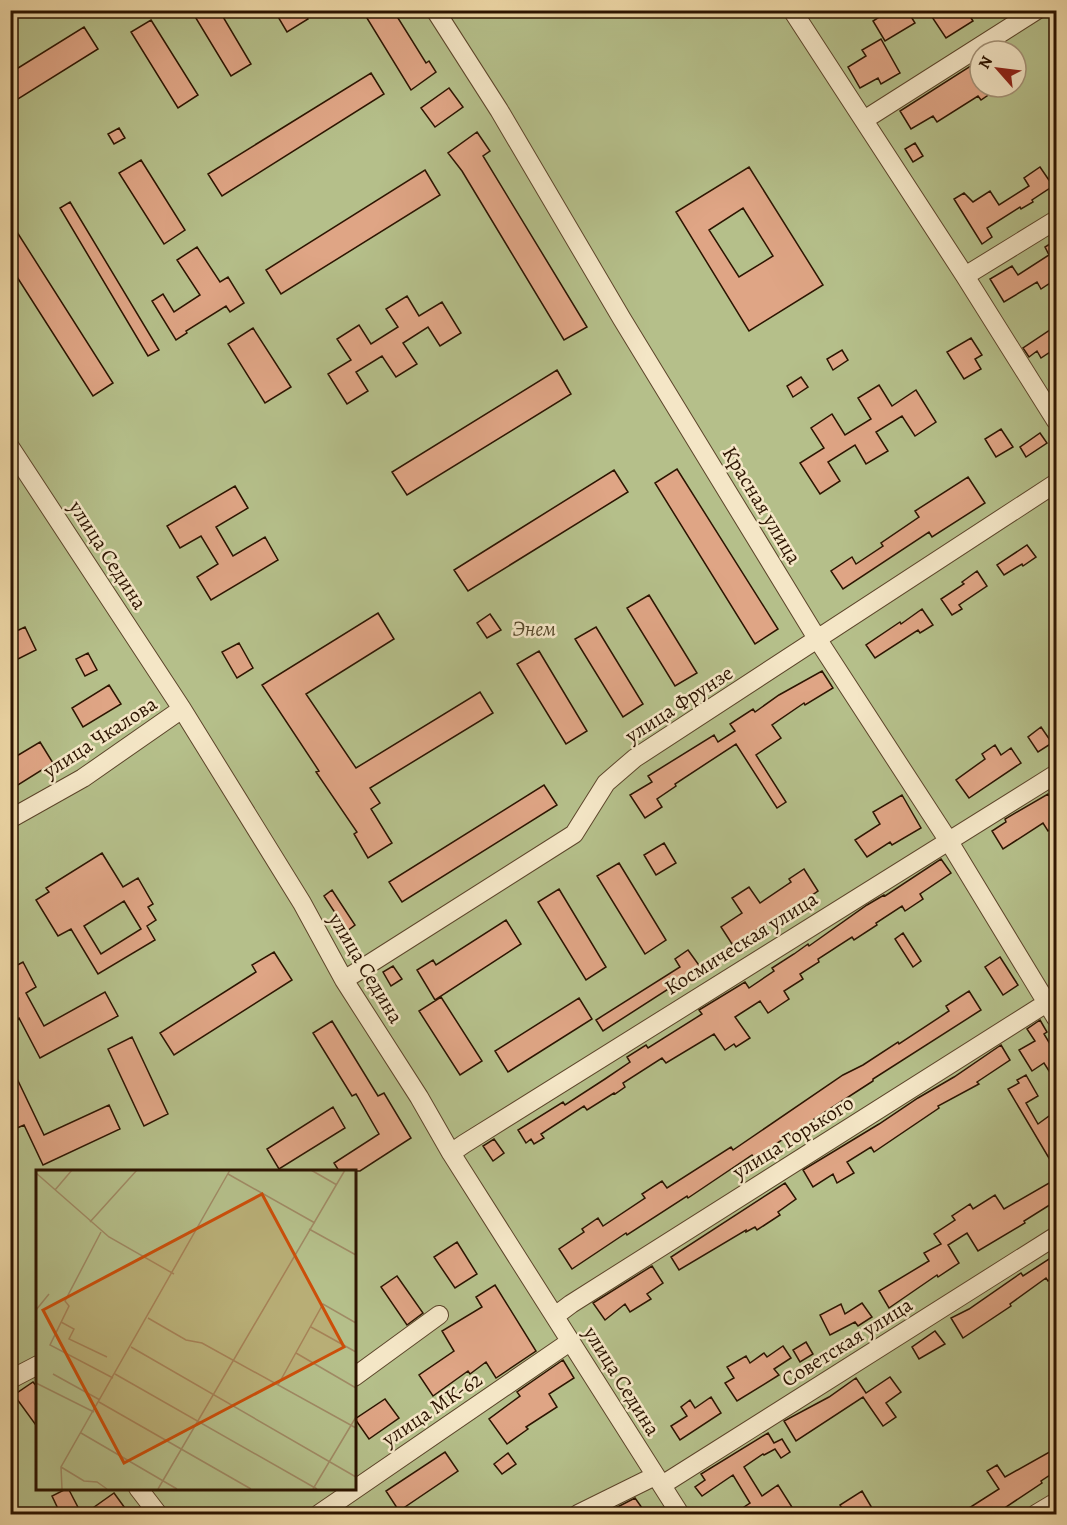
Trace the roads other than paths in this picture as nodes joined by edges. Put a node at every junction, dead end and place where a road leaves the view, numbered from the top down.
1 (435, 10) edge
2 (792, 10) edge
3 (1037, 10) edge
4 (864, 120) junction
5 (1056, 220) edge
6 (965, 276) junction
7 (1056, 422) edge
8 (10, 447) edge
9 (1056, 483) edge
10 (818, 640) junction
11 (182, 709) junction
12 (1056, 774) edge
13 (10, 819) edge
14 (948, 840) junction
15 (344, 980) junction
16 (1053, 1006) edge
17 (452, 1154) junction
18 (1056, 1236) edge
19 (439, 1315) dead end
20 (555, 1316) junction
21 (571, 1341) junction
22 (36, 1366) edge
23 (10, 1375) edge
24 (356, 1376) edge
25 (658, 1480) junction
26 (139, 1489) edge
27 (1056, 1502) edge
28 (158, 1515) edge
29 (319, 1515) edge
30 (578, 1515) edge
31 (680, 1515) edge
32 (1036, 1515) edge

1 - 10 street, Красная улица
2 - 4 street
3 - 4 street
4 - 6 street
5 - 6 street
6 - 7 street
8 - 11 street, улица Седина
9 - 10 street, улица Фрунзе
10 - 14 street, Красная улица
10 - 15 street, улица Фрунзе
11 - 13 street, улица Чкалова
11 - 15 street, улица Седина
12 - 14 street, Космическая улица
14 - 16 street, Красная улица
14 - 17 street, Космическая улица
15 - 17 street, улица Седина
16 - 20 street, улица Горького
17 - 20 street, улица Седина
18 - 25 street, Советская улица
19 - 24 street
20 - 21 street, улица Седина
21 - 25 street, улица Седина
21 - 29 street, улица МК-62
22 - 23 street
25 - 30 street, Советская улица
25 - 31 street, улица Седина
26 - 28 street
27 - 32 street

